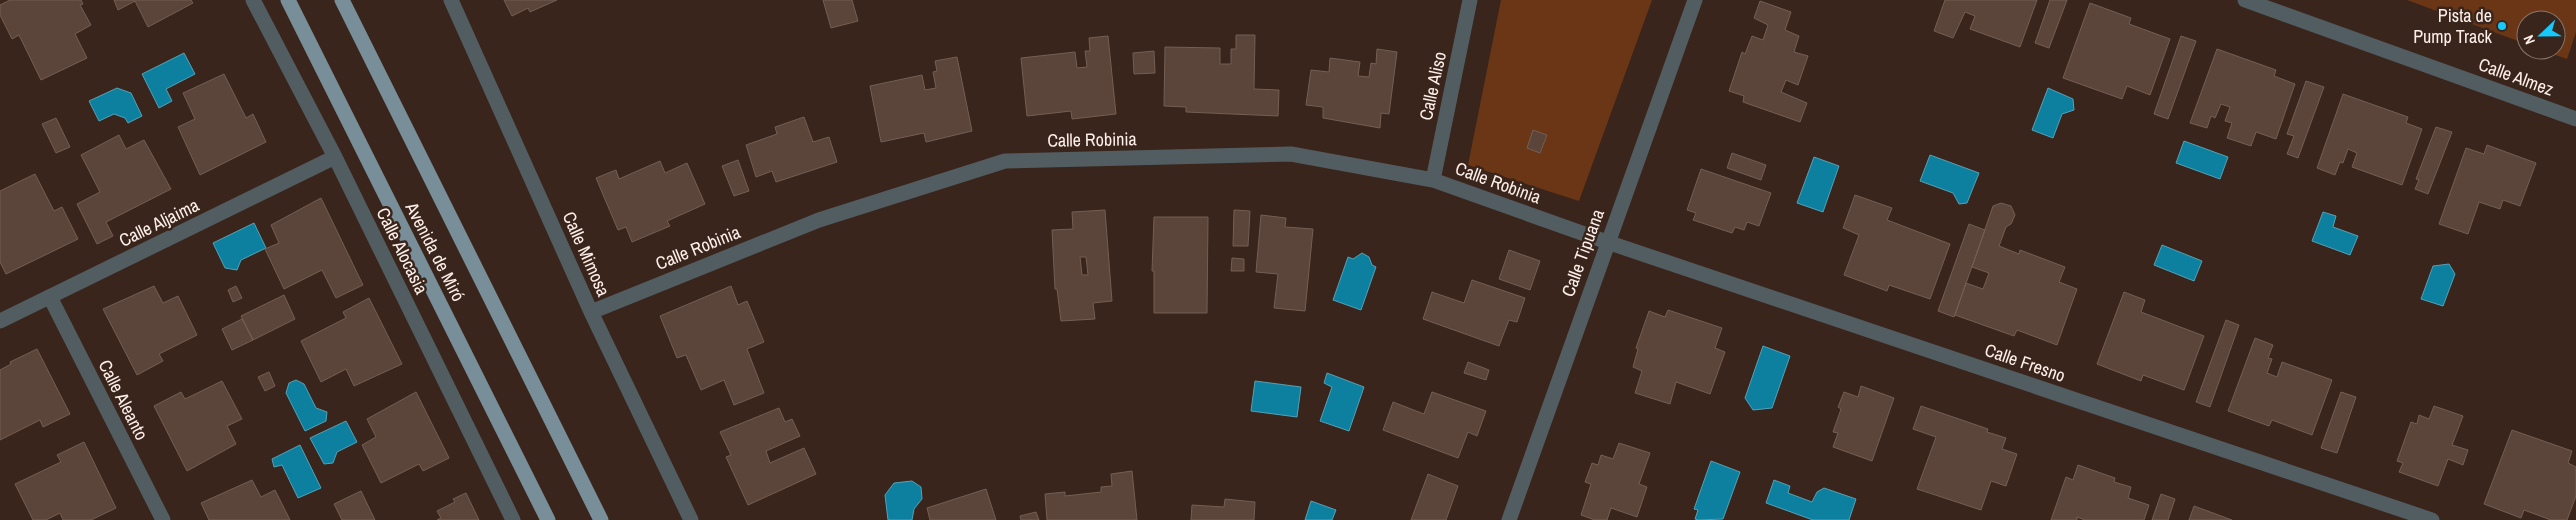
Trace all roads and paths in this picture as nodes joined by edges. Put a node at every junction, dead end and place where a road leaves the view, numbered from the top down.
1 (253, 0) edge
2 (288, 0) edge
3 (342, 0) edge
4 (451, 0) edge
5 (1470, 0) edge
6 (1695, 0) edge
7 (2245, 0) edge
8 (2576, 119) edge
9 (335, 157) junction
10 (1433, 180) junction
11 (1607, 242) junction
12 (50, 297) junction
13 (592, 312) junction
14 (0, 321) edge
15 (163, 520) edge
16 (513, 520) edge
17 (548, 520) edge
18 (601, 520) edge
19 (692, 520) edge
20 (1509, 520) edge
21 (2432, 520) edge

1 - 9 street, Calle Alocasia
2 - 17 main road, Avenida de Miró
3 - 18 main road, Avenida de Miró
4 - 13 street, Calle Mimosa
5 - 10 street, Calle Aliso
6 - 11 street, Calle Tipuana
7 - 8 street, Calle Almez
9 - 12 street, Calle Aljaima
9 - 16 street, Calle Alocasia
10 - 11 street, Calle Robinia
10 - 13 street, Calle Robinia
11 - 20 street, Calle Tipuana
11 - 21 street, Calle Fresno
12 - 14 street, Calle Aljaima
12 - 15 street, Calle Aleanto
13 - 19 street, Calle Mimosa

